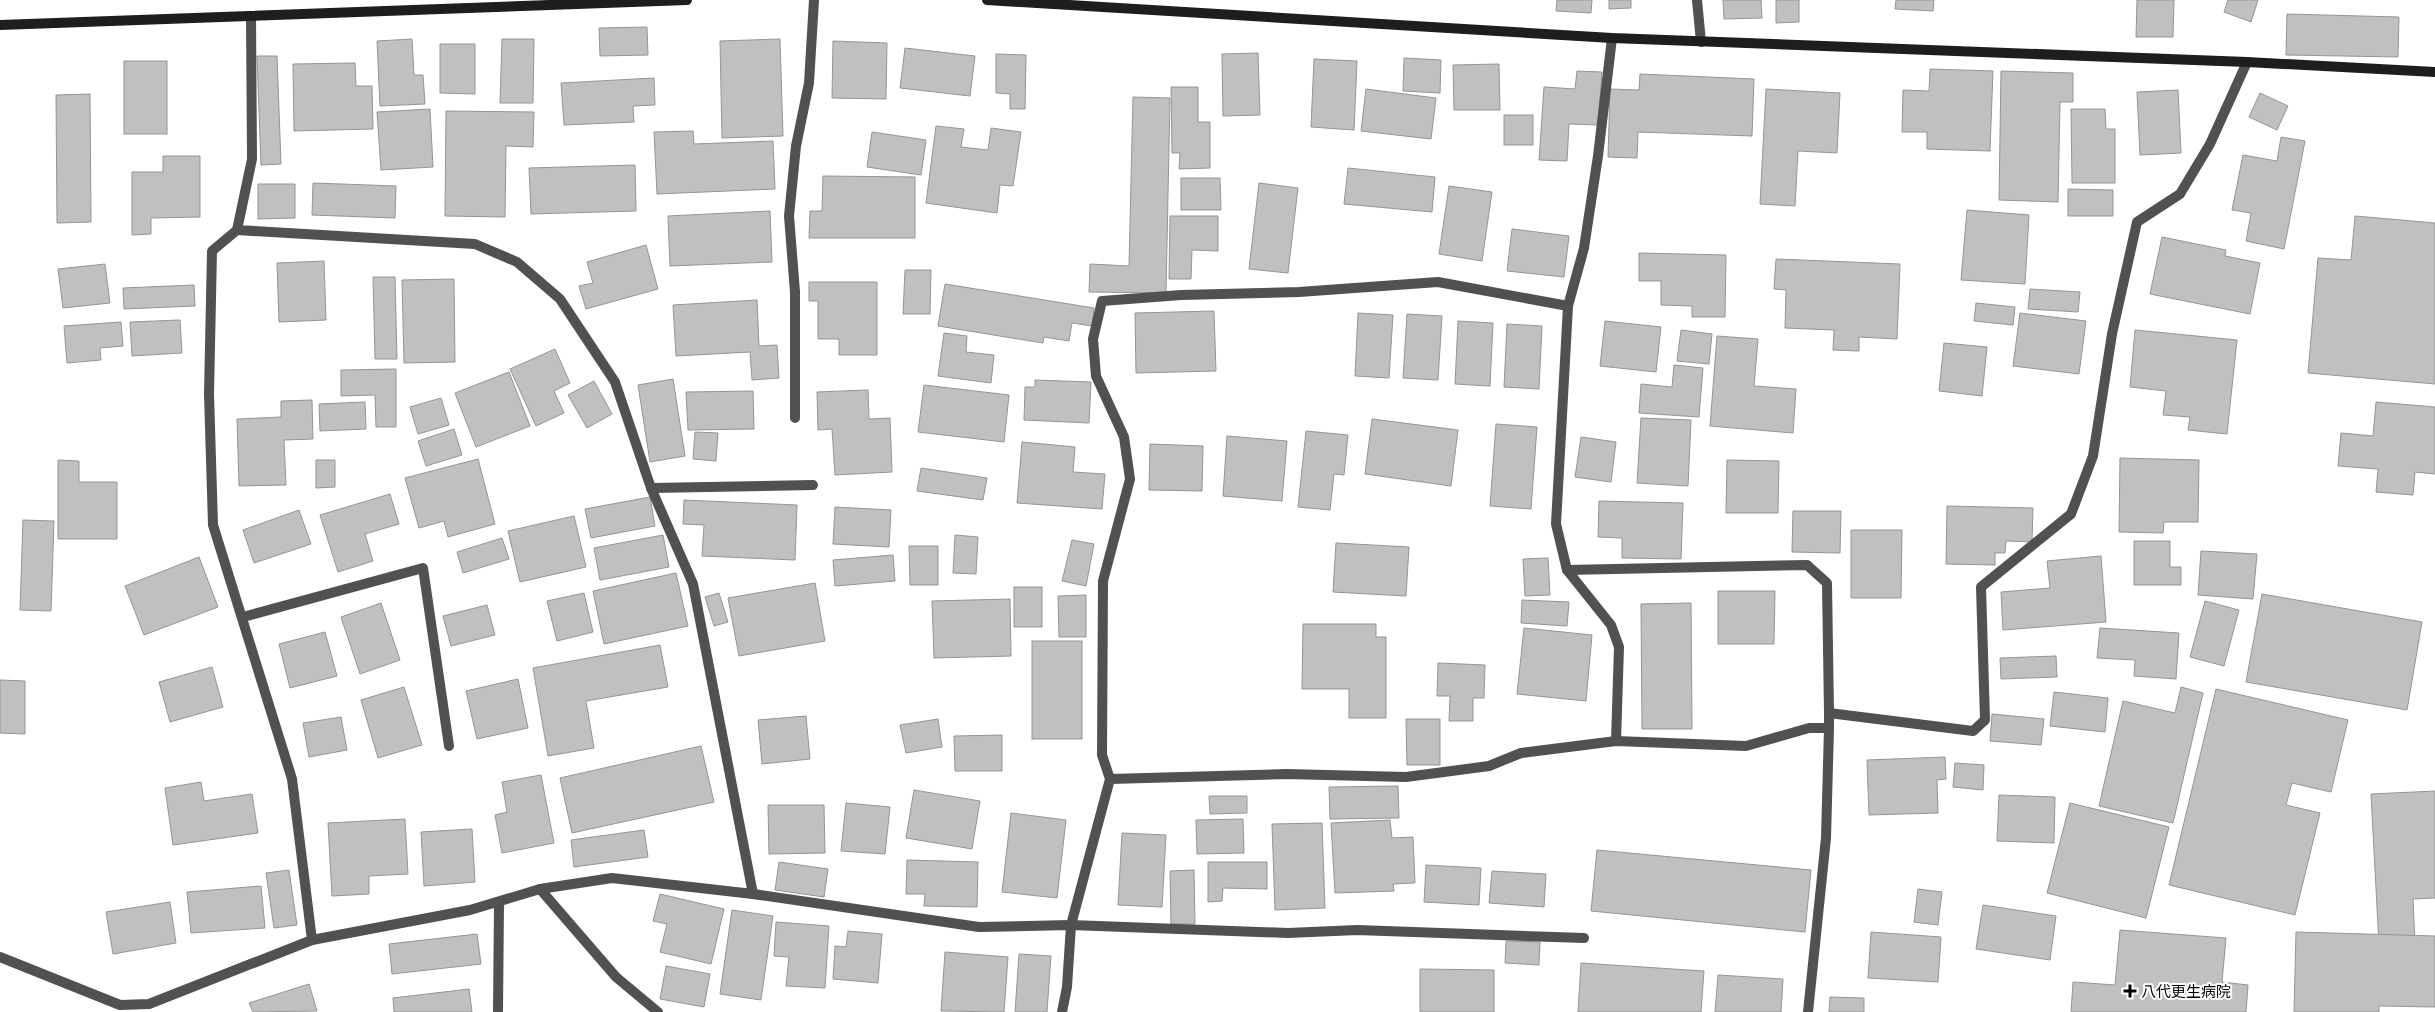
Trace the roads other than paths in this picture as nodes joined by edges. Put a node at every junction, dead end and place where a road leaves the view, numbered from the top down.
1 (687, 0) edge
2 (814, 0) edge
3 (987, 0) edge
4 (1697, 0) edge
5 (628, 1) edge
6 (251, 16) junction
7 (0, 25) edge
8 (1612, 38) junction
9 (1701, 42) junction
10 (2247, 62) junction
11 (2435, 72) edge
12 (236, 230) junction
13 (1568, 306) junction
14 (795, 418) dead end
15 (813, 485) dead end
16 (652, 488) junction
17 (1567, 570) junction
18 (243, 617) junction
19 (1829, 713) junction
20 (1828, 728) junction
21 (1616, 741) junction
22 (449, 746) dead end
23 (1110, 779) junction
24 (540, 889) junction
25 (753, 894) junction
26 (499, 903) junction
27 (1071, 925) junction
28 (1584, 938) dead end
29 (312, 940) junction
30 (0, 957) edge
31 (149, 1008) edge
32 (498, 1012) edge
33 (658, 1012) edge
34 (1062, 1012) edge
35 (1808, 1012) edge

1 - 5 street
2 - 14 street
3 - 8 street
4 - 9 street
5 - 6 street
6 - 7 street
6 - 12 street
8 - 9 street
8 - 13 street
9 - 10 street
10 - 11 street
10 - 19 street
12 - 16 street
12 - 18 street
13 - 17 street
13 - 23 street
15 - 16 street
16 - 25 street
17 - 19 street
17 - 21 street
18 - 22 street
18 - 29 street
19 - 20 street
20 - 21 street
20 - 35 street
21 - 23 street
23 - 27 street
24 - 25 street
24 - 26 street
24 - 33 street
25 - 27 street
26 - 29 street
26 - 32 street
27 - 28 street
27 - 34 street
29 - 31 street
30 - 31 street

